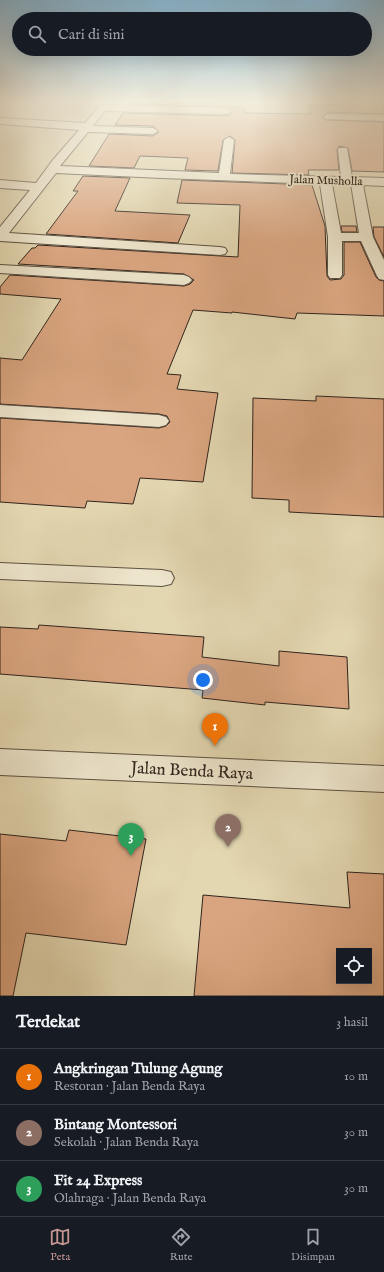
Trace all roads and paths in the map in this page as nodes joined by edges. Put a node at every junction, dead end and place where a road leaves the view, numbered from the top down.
1 (67, 148) edge
2 (229, 148) edge
3 (343, 150) dead end
4 (53, 169) junction
5 (224, 177) junction
6 (325, 180) junction
7 (351, 181) junction
8 (384, 182) edge
9 (0, 184) edge
10 (39, 187) junction
11 (0, 237) edge
12 (335, 237) junction
13 (366, 237) junction
14 (220, 251) dead end
15 (0, 269) edge
16 (335, 275) dead end
17 (384, 276) edge
18 (184, 280) dead end
19 (0, 411) edge
20 (159, 421) dead end
21 (0, 571) edge
22 (162, 578) dead end
23 (0, 762) edge
24 (384, 779) edge

1 - 4 street
2 - 5 street
3 - 7 street
4 - 5 street, Jalan Musholla
4 - 10 street
5 - 6 street, Jalan Musholla
6 - 7 street, Jalan Musholla
6 - 12 street
7 - 8 street, Jalan Musholla
7 - 13 street
9 - 10 street
10 - 11 street
11 - 14 street
12 - 13 street
12 - 16 street
13 - 17 street
15 - 18 street
19 - 20 street
21 - 22 street
23 - 24 street, Jalan Benda Raya

